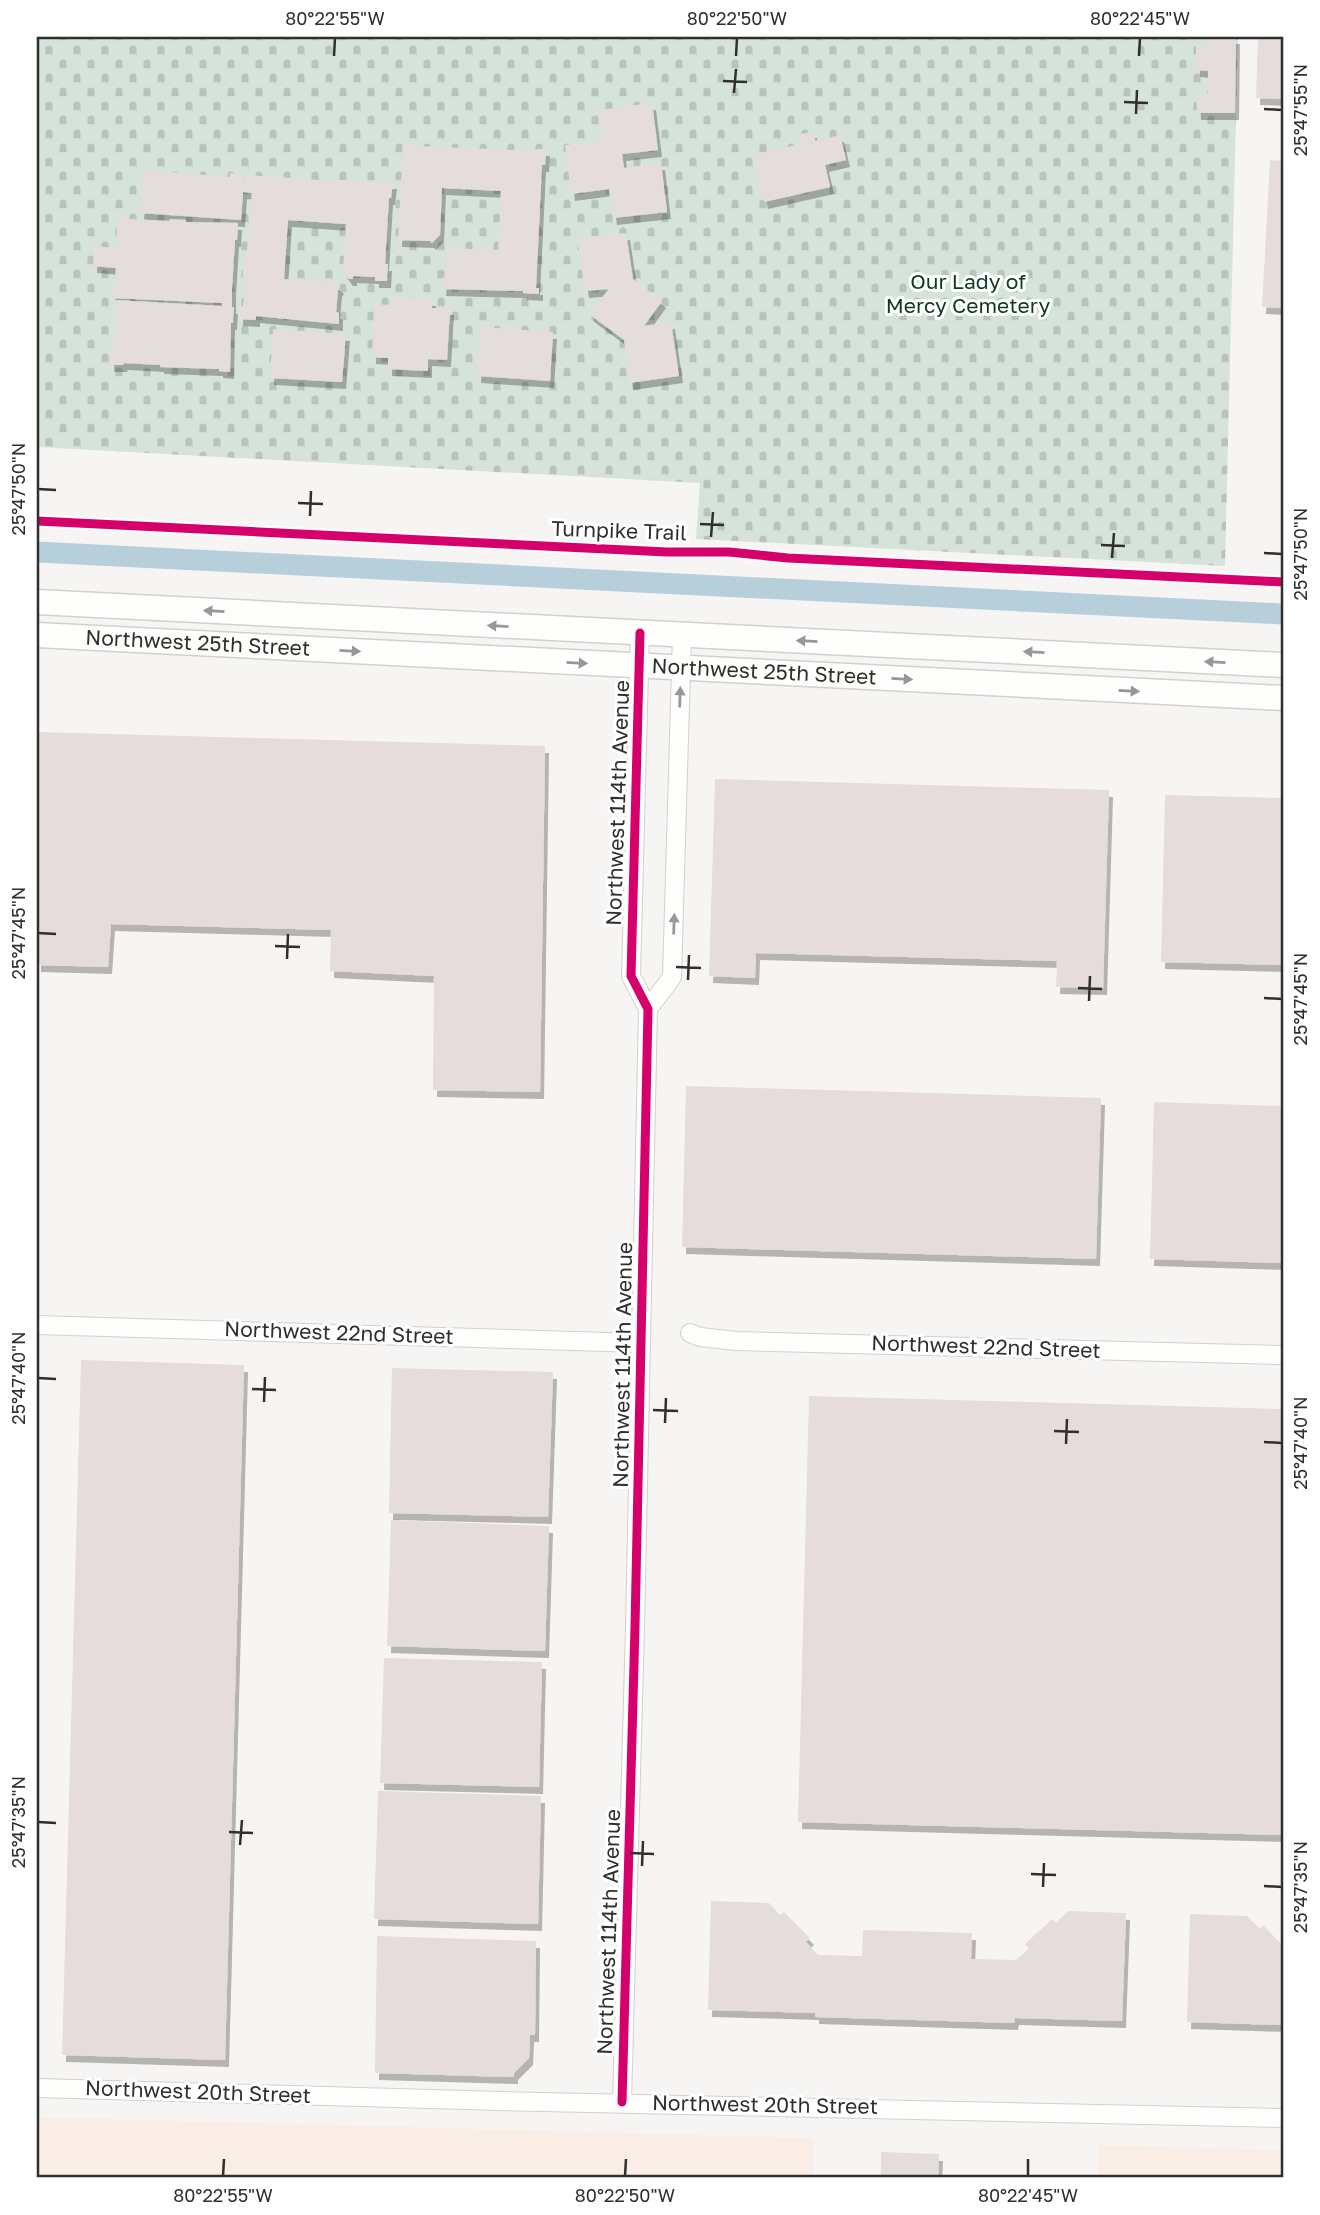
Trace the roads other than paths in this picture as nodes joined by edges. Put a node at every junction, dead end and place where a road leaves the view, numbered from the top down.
1 (37, 602) edge
2 (640, 633) junction
3 (37, 635) edge
4 (682, 635) junction
5 (1283, 665) edge
6 (639, 666) junction
7 (681, 668) junction
8 (1283, 698) edge
9 (648, 1009) junction
10 (37, 1325) edge
11 (690, 1333) dead end
12 (641, 1343) junction
13 (1283, 1355) edge
14 (37, 2088) edge
15 (622, 2102) junction
16 (1283, 2118) edge

2 -> 1 main road, Northwest 25th Street
2 - 4 main road, Northwest 25th Street
2 - 6 street, Northwest 114th Avenue
3 -> 6 main road, Northwest 25th Street
5 -> 4 main road, Northwest 25th Street
4 - 7 street
6 - 7 main road, Northwest 25th Street
6 - 9 street, Northwest 114th Avenue
7 -> 8 main road, Northwest 25th Street
9 -> 7 street
9 - 12 street, Northwest 114th Avenue
10 - 12 street, Northwest 22nd Street
11 - 13 street, Northwest 22nd Street
12 - 15 street, Northwest 114th Avenue
14 - 15 street, Northwest 20th Street
15 - 16 street, Northwest 20th Street

